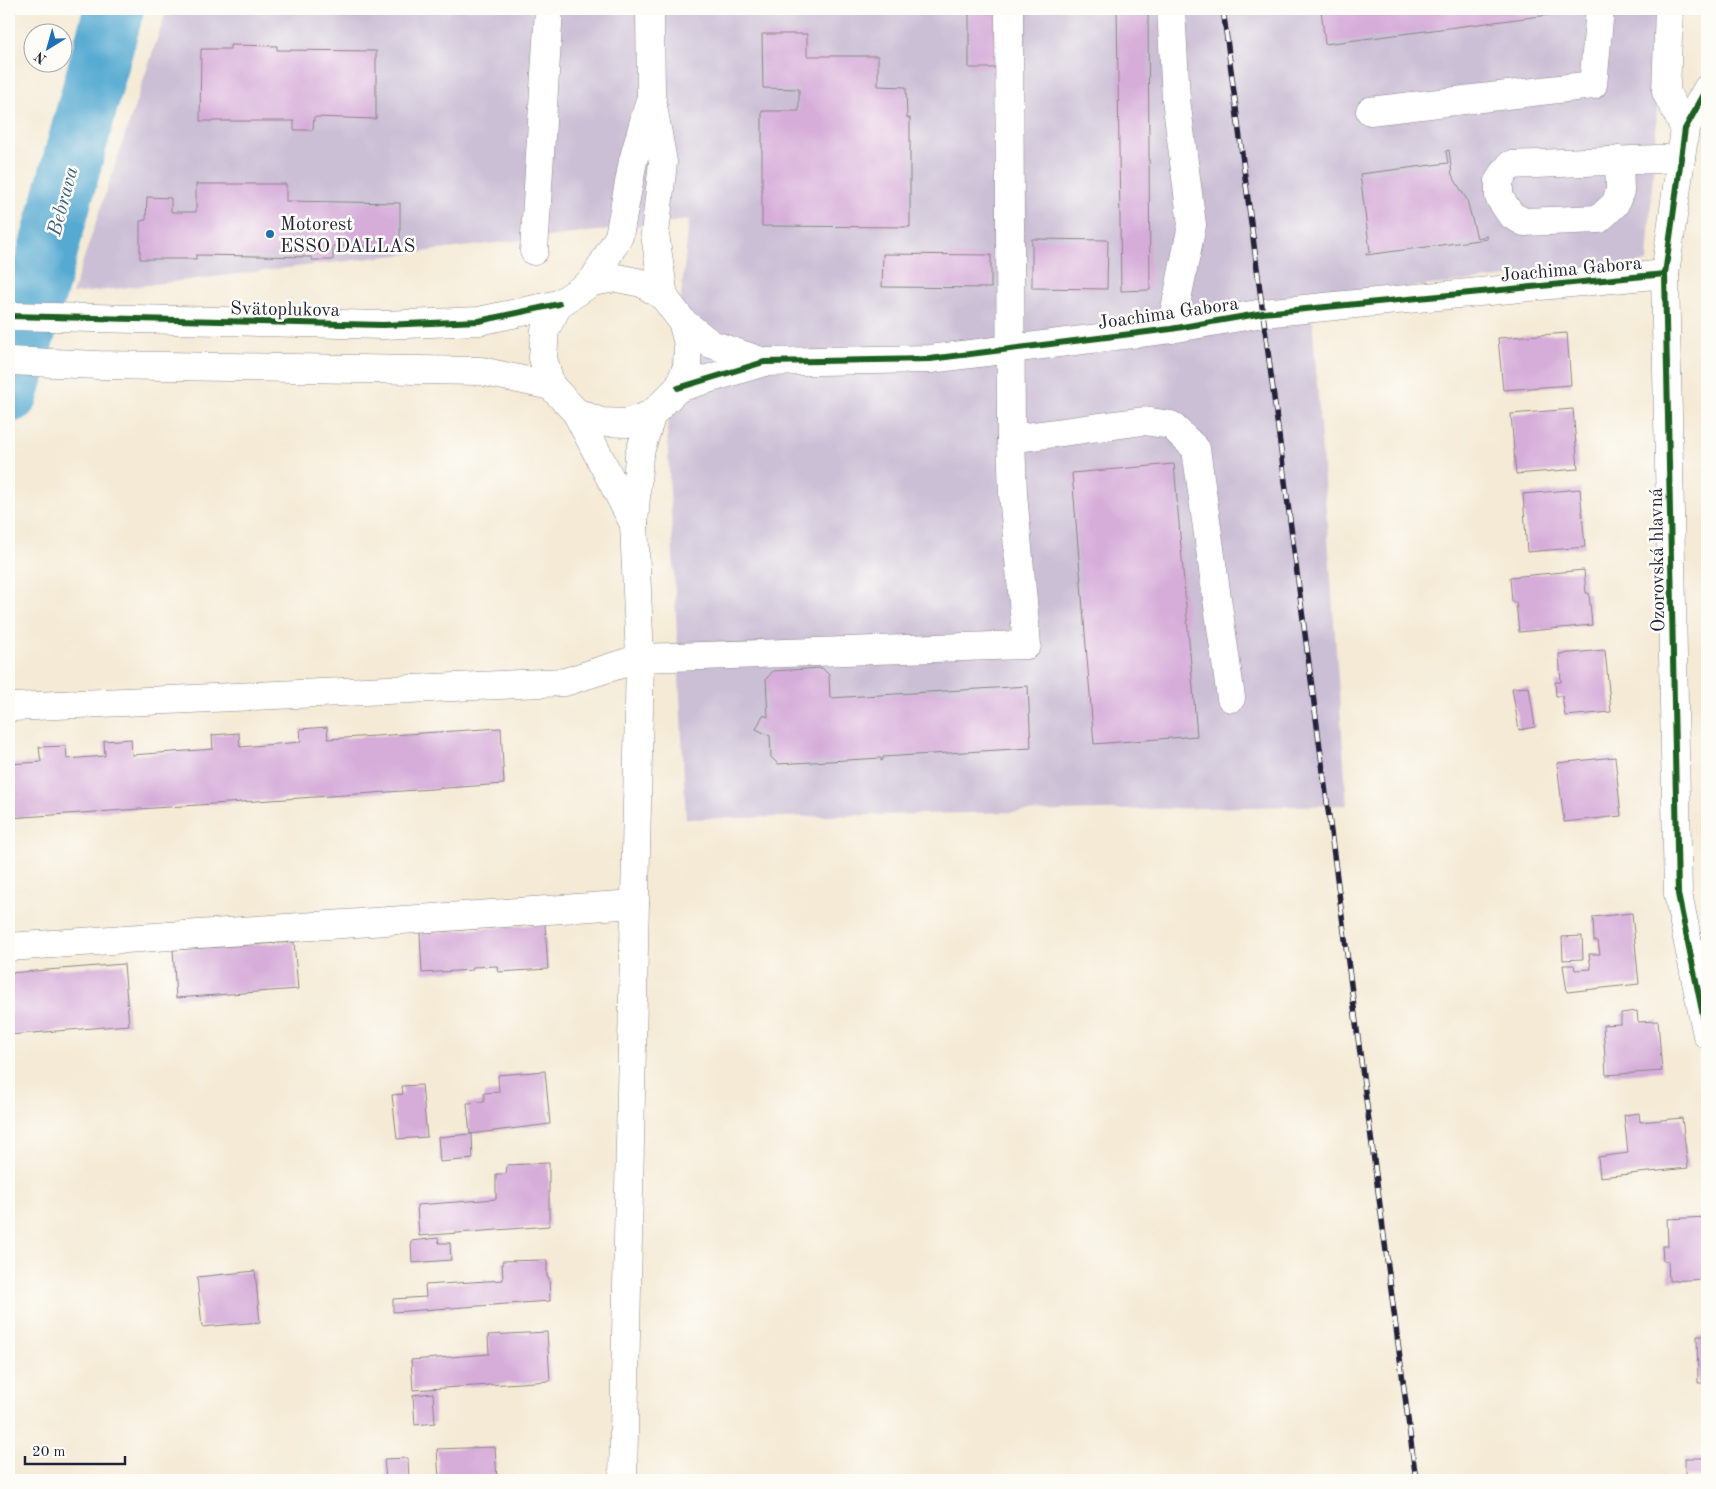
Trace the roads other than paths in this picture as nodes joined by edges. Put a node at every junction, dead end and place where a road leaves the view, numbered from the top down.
1 (549, 9) edge
2 (650, 9) edge
3 (1010, 9) edge
4 (1171, 9) edge
5 (1600, 9) edge
6 (1669, 9) edge
7 (1707, 89) edge
8 (651, 95) junction
9 (1370, 111) dead end
10 (1685, 129) junction
11 (1681, 158) junction
12 (1619, 160) dead end
13 (534, 251) dead end
14 (1665, 274) junction
15 (592, 282) junction
16 (664, 297) junction
17 (559, 304) junction
18 (9, 316) edge
19 (682, 321) junction
20 (1171, 329) junction
21 (1010, 349) junction
22 (9, 361) edge
23 (764, 362) junction
24 (551, 386) junction
25 (678, 388) junction
26 (576, 412) junction
27 (652, 414) junction
28 (1011, 439) junction
29 (634, 524) junction
30 (640, 658) junction
31 (1231, 698) dead end
32 (13, 707) dead end
33 (635, 904) junction
34 (9, 947) edge
35 (1707, 1035) edge
36 (623, 1480) edge

1 - 13 street
2 - 8 street
3 - 21 street
4 - 20 street
5 - 9 street
6 - 10 street
7 - 10 street, Ozorovská hlavná
8 - 15 street
8 - 16 street
10 - 11 street, Ozorovská hlavná
11 - 12 street
11 - 14 street, Ozorovská hlavná
14 - 20 street, Joachima Gabora
14 - 35 street, Ozorovská hlavná
15 - 16 street
15 - 17 street
16 - 19 street
17 - 18 street, Svätoplukova
17 - 24 street
19 - 23 street, Joachima Gabora
19 - 25 street
20 - 21 street, Joachima Gabora
21 - 23 street, Joachima Gabora
21 - 28 street
22 - 24 street
23 - 25 street, Joachima Gabora
24 - 26 street
25 - 27 street
26 - 27 street
26 - 29 street
27 - 29 street
28 - 30 street
28 - 31 street
29 - 30 street
30 - 32 street
30 - 33 street
33 - 34 street
33 - 36 street

